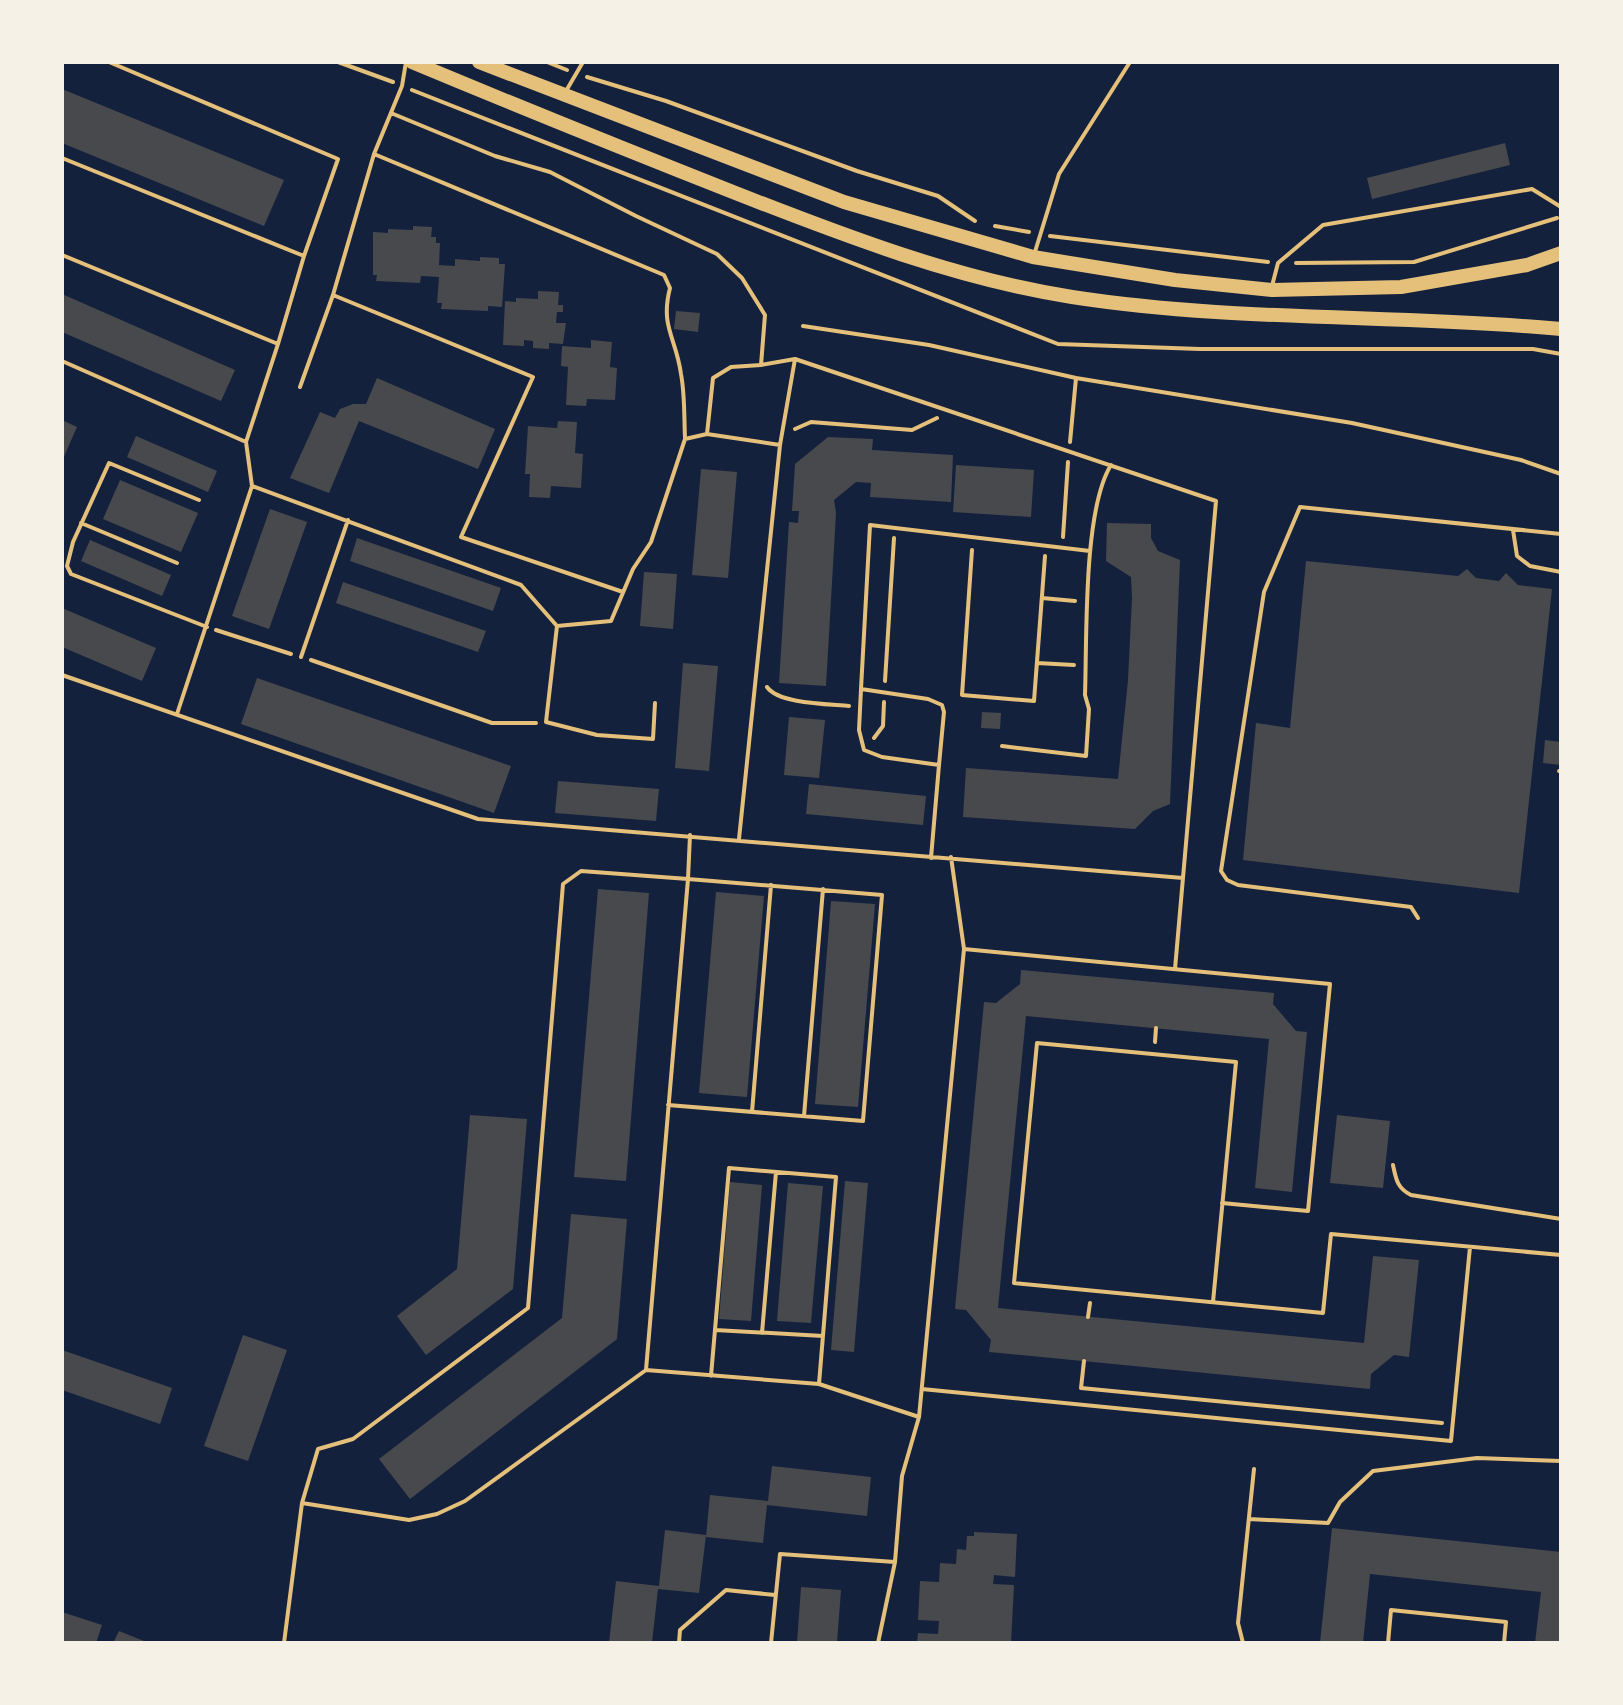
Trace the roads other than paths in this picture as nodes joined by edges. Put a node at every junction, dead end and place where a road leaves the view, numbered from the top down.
1 (109, 62) edge
2 (409, 62) edge
3 (479, 62) edge
4 (583, 62) edge
5 (1130, 62) edge
6 (564, 97) junction
7 (391, 113) junction
8 (374, 154) junction
9 (62, 158) edge
10 (1561, 207) edge
11 (1561, 253) edge
12 (62, 255) edge
13 (304, 256) junction
14 (1033, 257) junction
15 (1272, 290) junction
16 (333, 295) junction
17 (1561, 329) edge
18 (278, 344) junction
19 (795, 359) junction
20 (62, 361) edge
21 (761, 365) junction
22 (300, 387) dead end
23 (707, 434) junction
24 (685, 439) junction
25 (246, 442) junction
26 (780, 445) junction
27 (1111, 465) junction
28 (252, 486) junction
29 (199, 500) dead end
30 (348, 520) junction
31 (81, 523) junction
32 (1513, 530) junction
33 (1561, 534) edge
34 (1090, 551) junction
35 (177, 563) dead end
36 (1561, 572) edge
37 (623, 592) junction
38 (557, 626) junction
39 (207, 627) junction
40 (301, 657) road end
41 (62, 675) edge
42 (861, 689) junction
43 (655, 703) dead end
44 (177, 714) junction
45 (1002, 746) dead end
46 (939, 765) junction
47 (690, 835) junction
48 (739, 839) junction
49 (951, 857) junction
50 (931, 858) junction
51 (1183, 878) junction
52 (688, 879) junction
53 (771, 885) junction
54 (823, 889) junction
55 (1418, 918) dead end
56 (964, 949) junction
57 (1175, 969) junction
58 (668, 1105) junction
59 (752, 1112) junction
60 (804, 1116) junction
61 (1393, 1165) dead end
62 (776, 1172) junction
63 (1222, 1203) junction
64 (1561, 1219) edge
65 (1470, 1247) junction
66 (1561, 1255) edge
67 (1213, 1302) junction
68 (715, 1330) junction
69 (762, 1333) junction
70 (823, 1336) junction
71 (646, 1370) junction
72 (711, 1376) junction
73 (819, 1384) junction
74 (922, 1389) junction
75 (919, 1417) junction
76 (302, 1503) junction
77 (895, 1562) junction
78 (775, 1595) junction
79 (284, 1643) edge
80 (679, 1643) edge
81 (771, 1643) edge
82 (878, 1643) edge
83 (1388, 1643) edge
84 (1504, 1643) edge

1 - 13 lane
2 - 7 lane
2 - 17 main road
3 - 6 main road
4 - 6 lane
5 - 14 lane
6 - 14 main road
7 - 8 lane
7 - 21 lane
8 - 16 lane
8 - 24 lane
9 - 13 lane
10 - 15 lane
11 - 15 main road
12 - 18 lane
13 - 18 lane
14 - 15 main road
16 - 22 lane
16 - 37 lane
18 - 25 lane
19 - 21 lane
19 - 26 lane
19 - 27 lane
20 - 25 lane
21 - 23 lane
23 - 24 lane
23 - 26 lane
24 - 37 lane
25 - 28 lane
26 - 48 lane
27 - 34 lane
27 - 51 lane
28 - 30 lane
28 - 39 lane
29 - 31 lane
30 - 38 lane
30 - 40 lane
31 - 35 lane
31 - 39 lane
32 - 33 lane
32 - 36 lane
32 - 55 lane
34 - 42 lane
34 - 45 lane
37 - 38 lane
38 - 43 lane
39 - 44 lane
41 - 44 lane
42 - 46 lane
42 - 46 lane
44 - 47 lane
46 - 50 lane
47 - 48 lane
47 - 52 lane
48 - 50 lane
49 - 50 lane
49 - 51 lane
49 - 56 lane
51 - 57 lane
52 - 53 lane
52 - 58 lane
52 - 76 lane
53 - 54 lane
53 - 59 lane
54 - 60 lane
54 - 60 lane
56 - 57 lane
56 - 74 lane
57 - 63 lane
58 - 59 lane
58 - 71 lane
59 - 60 lane
61 - 64 lane
62 - 68 lane
62 - 69 lane
62 - 70 lane
63 - 67 lane
63 - 67 lane
65 - 66 lane
65 - 67 lane
65 - 74 lane
68 - 69 lane
68 - 72 lane
69 - 70 lane
70 - 73 lane
71 - 72 lane
71 - 76 lane
72 - 73 lane
73 - 75 lane
74 - 75 lane
75 - 77 lane
76 - 79 lane
77 - 78 lane
77 - 82 lane
78 - 80 lane
78 - 81 lane
83 - 84 lane

